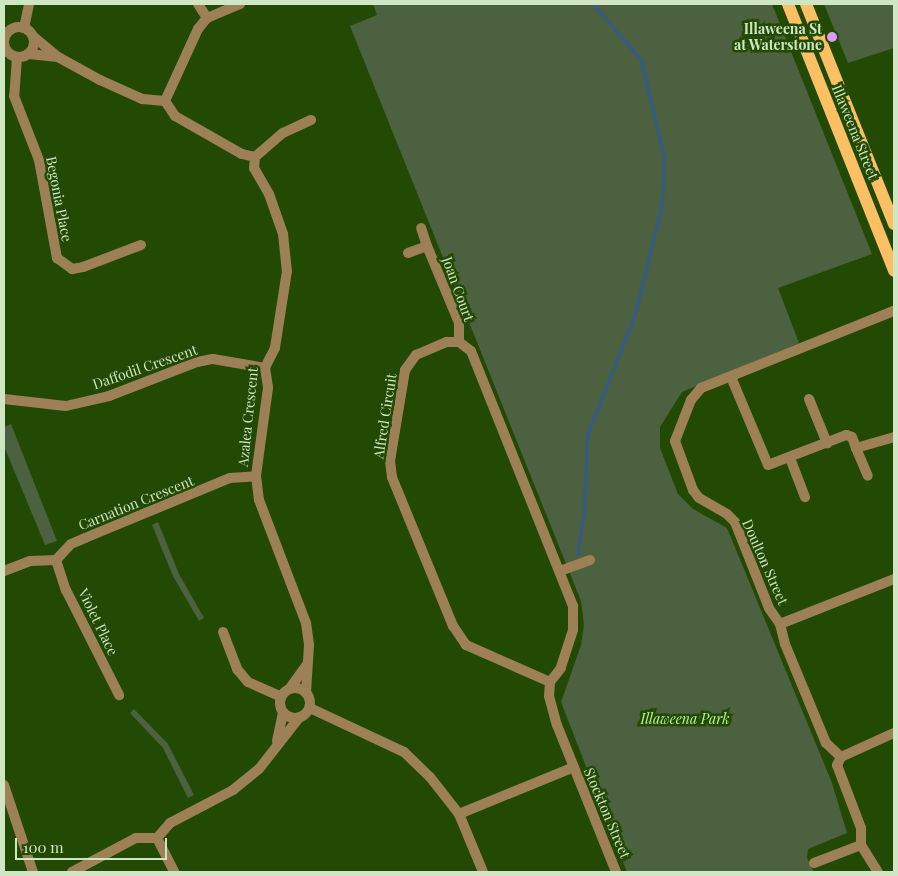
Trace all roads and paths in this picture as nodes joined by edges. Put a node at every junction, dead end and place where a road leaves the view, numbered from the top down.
1 (29, 4) edge
2 (198, 4) edge
3 (240, 4) edge
4 (788, 4) edge
5 (806, 4) edge
6 (206, 18) junction
7 (24, 28) junction
8 (7, 30) edge
9 (34, 37) junction
10 (5, 48) edge
11 (29, 54) junction
12 (17, 57) junction
13 (58, 57) junction
14 (165, 101) junction
15 (311, 120) dead end
16 (255, 157) junction
17 (894, 224) edge
18 (421, 228) dead end
19 (141, 245) dead end
20 (427, 246) junction
21 (408, 253) dead end
22 (894, 272) edge
23 (894, 311) edge
24 (460, 342) junction
25 (265, 368) junction
26 (731, 377) junction
27 (4, 399) edge
28 (809, 399) dead end
29 (894, 437) edge
30 (827, 443) junction
31 (856, 448) junction
32 (790, 458) junction
33 (256, 476) junction
34 (868, 476) dead end
35 (805, 497) dead end
36 (56, 560) junction
37 (590, 560) dead end
38 (4, 571) edge
39 (560, 571) junction
40 (894, 579) edge
41 (780, 624) junction
42 (224, 632) dead end
43 (308, 664) junction
44 (550, 682) junction
45 (290, 688) junction
46 (306, 693) junction
47 (119, 695) dead end
48 (281, 697) junction
49 (310, 708) junction
50 (283, 713) junction
51 (298, 718) junction
52 (894, 733) edge
53 (276, 745) junction
54 (841, 757) junction
55 (574, 767) junction
56 (4, 785) edge
57 (458, 814) junction
58 (156, 838) junction
59 (861, 845) junction
60 (814, 863) dead end
61 (33, 872) edge
62 (72, 872) edge
63 (174, 872) edge
64 (483, 872) edge
65 (616, 872) edge
66 (878, 872) edge

1 - 7 street
2 - 6 street
3 - 6 street
4 - 22 main road, Illaweena Street
5 - 17 main road, Illaweena Street
6 - 14 street
7 - 8 street
7 - 9 street
8 - 10 street
9 - 11 street
9 - 13 street
10 - 12 street
11 - 12 street
11 - 13 street
12 - 19 street, Begonia Place
13 - 14 street
14 - 16 street
15 - 16 street
16 - 25 street, Azalea Crescent
18 - 20 street, Joan Court
20 - 21 street
20 - 24 street, Joan Court
23 - 26 street, Doulton Street
24 - 39 street
24 - 44 street, Alfred Circuit
25 - 27 street, Daffodil Crescent
25 - 33 street, Azalea Crescent
26 - 32 street
26 - 41 street, Doulton Street
28 - 30 street
29 - 31 street
30 - 31 street
30 - 32 street
31 - 34 street
32 - 35 street
33 - 36 street, Carnation Crescent
33 - 43 street, Azalea Crescent
36 - 38 street
36 - 47 street, Violet Place
37 - 39 street
39 - 44 street
40 - 41 street
41 - 54 street, Doulton Street
42 - 48 street
43 - 45 street
43 - 46 street, Azalea Crescent
44 - 55 street
45 - 46 street
45 - 48 street
46 - 49 street
48 - 50 street
49 - 51 street
49 - 57 street
50 - 51 street
50 - 53 street
51 - 53 street
52 - 54 street
53 - 58 street
54 - 59 street
55 - 57 street, Stockton Street
55 - 65 street, Stockton Street
56 - 61 street
57 - 64 street
58 - 62 street
58 - 63 street
59 - 60 street
59 - 66 street

